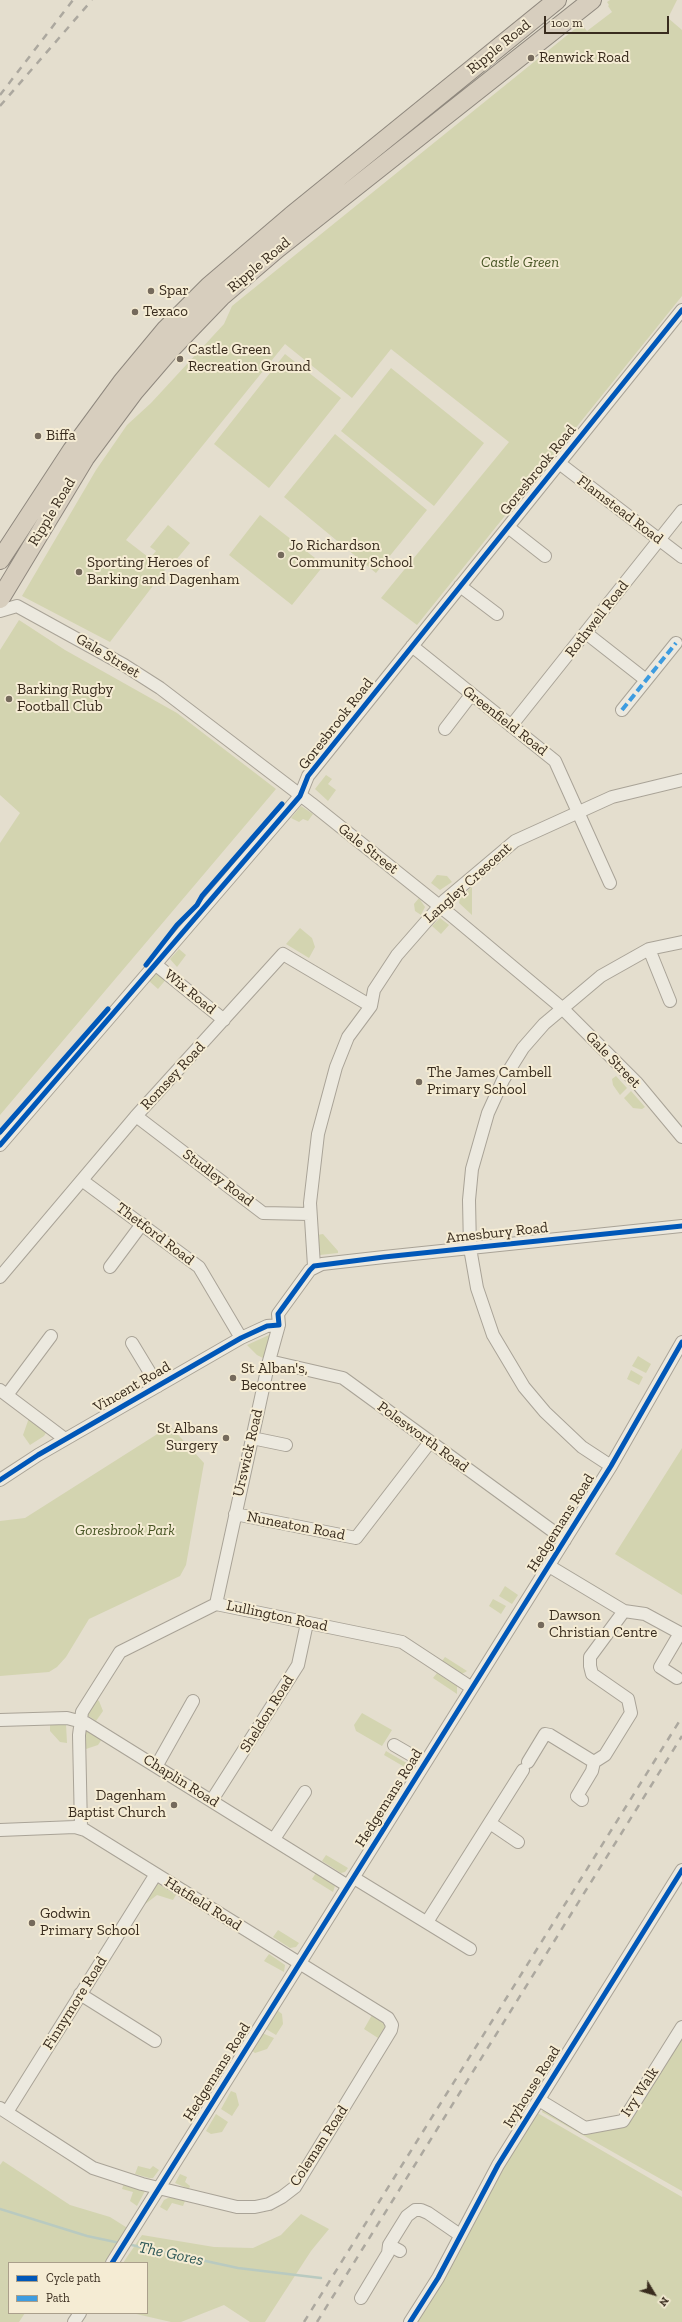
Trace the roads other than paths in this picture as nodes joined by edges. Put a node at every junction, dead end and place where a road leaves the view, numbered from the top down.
1 (557, 0) edge
2 (592, 0) edge
3 (682, 310) edge
4 (559, 463) junction
5 (682, 511) edge
6 (508, 527) junction
7 (660, 540) junction
8 (545, 556) dead end
9 (682, 557) edge
10 (0, 560) edge
11 (460, 586) junction
12 (4, 592) edge
13 (17, 606) junction
14 (0, 611) edge
15 (497, 614) dead end
16 (586, 633) junction
17 (676, 644) dead end
18 (412, 646) junction
19 (646, 680) junction
20 (471, 695) junction
21 (622, 710) dead end
22 (511, 726) junction
23 (444, 729) dead end
24 (682, 780) edge
25 (300, 796) junction
26 (578, 811) junction
27 (610, 883) dead end
28 (440, 906) junction
29 (682, 942) edge
30 (649, 949) junction
31 (155, 964) junction
32 (670, 1001) dead end
33 (371, 1006) junction
34 (562, 1008) junction
35 (224, 1020) junction
36 (136, 1116) junction
37 (682, 1137) edge
38 (0, 1145) edge
39 (83, 1181) junction
40 (310, 1214) junction
41 (142, 1224) junction
42 (682, 1226) edge
43 (470, 1248) junction
44 (314, 1266) junction
45 (110, 1268) dead end
46 (0, 1277) edge
47 (279, 1325) junction
48 (51, 1336) dead end
49 (241, 1338) junction
50 (682, 1342) edge
51 (132, 1343) dead end
52 (269, 1361) junction
53 (158, 1386) junction
54 (3, 1392) edge
55 (252, 1438) junction
56 (65, 1439) junction
57 (430, 1442) junction
58 (286, 1445) dead end
59 (611, 1466) junction
60 (0, 1480) edge
61 (235, 1514) junction
62 (565, 1540) junction
63 (549, 1566) junction
64 (216, 1604) junction
65 (624, 1611) junction
66 (307, 1623) junction
67 (677, 1678) dead end
68 (472, 1688) junction
69 (193, 1701) dead end
70 (0, 1720) edge
71 (80, 1721) junction
72 (394, 1745) dead end
73 (594, 1762) junction
74 (425, 1763) junction
75 (156, 1765) junction
76 (305, 1792) dead end
77 (212, 1800) junction
78 (582, 1800) dead end
79 (490, 1823) junction
80 (81, 1828) junction
81 (0, 1830) edge
82 (274, 1839) junction
83 (518, 1842) dead end
84 (682, 1870) edge
85 (156, 1874) junction
86 (351, 1882) junction
87 (427, 1922) junction
88 (470, 1950) dead end
89 (300, 1963) junction
90 (80, 1994) junction
91 (392, 2025) joint
92 (682, 2027) edge
93 (155, 2041) dead end
94 (539, 2100) junction
95 (3, 2110) edge
96 (160, 2188) junction
97 (460, 2235) junction
98 (115, 2259) edge
99 (361, 2298) dead end
100 (410, 2322) edge

1 - 10 highway, Ripple Road
2 - 12 highway, Ripple Road
3 - 4 street, Goresbrook Road
4 - 6 street, Goresbrook Road
4 - 7 street, Flamstead Road
5 - 7 street, Rothwell Road
6 - 8 street
6 - 11 street, Goresbrook Road
7 - 9 street, Flamstead Road
7 - 16 street, Rothwell Road
11 - 15 street
11 - 18 street, Goresbrook Road
12 - 13 street
13 - 14 street
13 - 25 street, Gale Street
16 - 19 street
16 - 22 street, Rothwell Road
17 - 19 street
18 - 20 street, Greenfield Road
18 - 25 street, Goresbrook Road
19 - 21 street
20 - 22 street, Greenfield Road
20 - 23 street
22 - 26 street, Greenfield Road
24 - 26 street, Langley Crescent
25 - 28 street, Gale Street
25 - 31 street, Goresbrook Road
26 - 27 street, Greenfield Road
26 - 28 street, Langley Crescent
28 - 33 street, Langley Crescent
28 - 34 street, Gale Street
29 - 30 street
30 - 32 street
30 - 34 street
31 - 35 street, Wix Road
31 - 38 street, Goresbrook Road
33 - 35 street, Romsey Road
33 - 40 street, Langley Crescent
34 - 37 street, Gale Street
34 - 43 street
35 - 36 street, Romsey Road
36 - 39 street, Romsey Road
36 - 40 street, Studley Road
39 - 41 street, Thetford Road
39 - 46 street, Romsey Road
40 - 44 street, Langley Crescent
41 - 45 street
41 - 49 street, Thetford Road
42 - 43 street, Amesbury Road
43 - 44 street, Amesbury Road
43 - 59 street
44 - 47 street, Urswick Road
47 - 49 street, Vincent Road
47 - 52 street, Urswick Road
48 - 54 street
49 - 53 street, Vincent Road
50 - 59 street, Hedgemans Road
51 - 53 street
52 - 55 street, Urswick Road
52 - 57 street, Polesworth Road
53 - 56 street, Vincent Road
54 - 56 street
55 - 58 street
55 - 61 street, Urswick Road
56 - 60 street, Vincent Road
57 - 61 street, Nuneaton Road
57 - 62 street, Polesworth Road
59 - 62 street, Hedgemans Road
61 - 64 street, Urswick Road
62 - 63 street, Hedgemans Road
63 - 65 street
63 - 68 street, Hedgemans Road
64 - 66 street, Lullington Road
64 - 71 street, Lullington Road
65 - 67 street
65 - 73 street
66 - 68 street, Lullington Road
66 - 77 street, Sheldon Road
68 - 74 street, Hedgemans Road
69 - 75 street
70 - 71 street, Chaplin Road
71 - 75 street, Chaplin Road
71 - 80 street, Lullington Road
72 - 74 street
73 - 78 street
73 - 79 street
74 - 86 street, Hedgemans Road
75 - 77 street, Chaplin Road
76 - 82 street
77 - 82 street, Chaplin Road
79 - 83 street
79 - 87 street
80 - 81 street
80 - 85 street, Hatfield Road
82 - 86 street, Chaplin Road
84 - 94 street, Ivyhouse Road
85 - 89 street, Hatfield Road
85 - 90 street, Finnymore Road
86 - 87 street, Chaplin Road
86 - 89 street, Hedgemans Road
87 - 88 street, Chaplin Road
89 - 91 street, Hatfield Road
89 - 96 street, Hedgemans Road
90 - 93 street
90 - 95 street, Finnymore Road
91 - 96 street, Coleman Road
92 - 94 street, Ivy Walk
94 - 97 street, Ivyhouse Road
95 - 96 street, Coleman Road
96 - 98 street, Hedgemans Road
97 - 99 street
97 - 100 street, Ivyhouse Road

